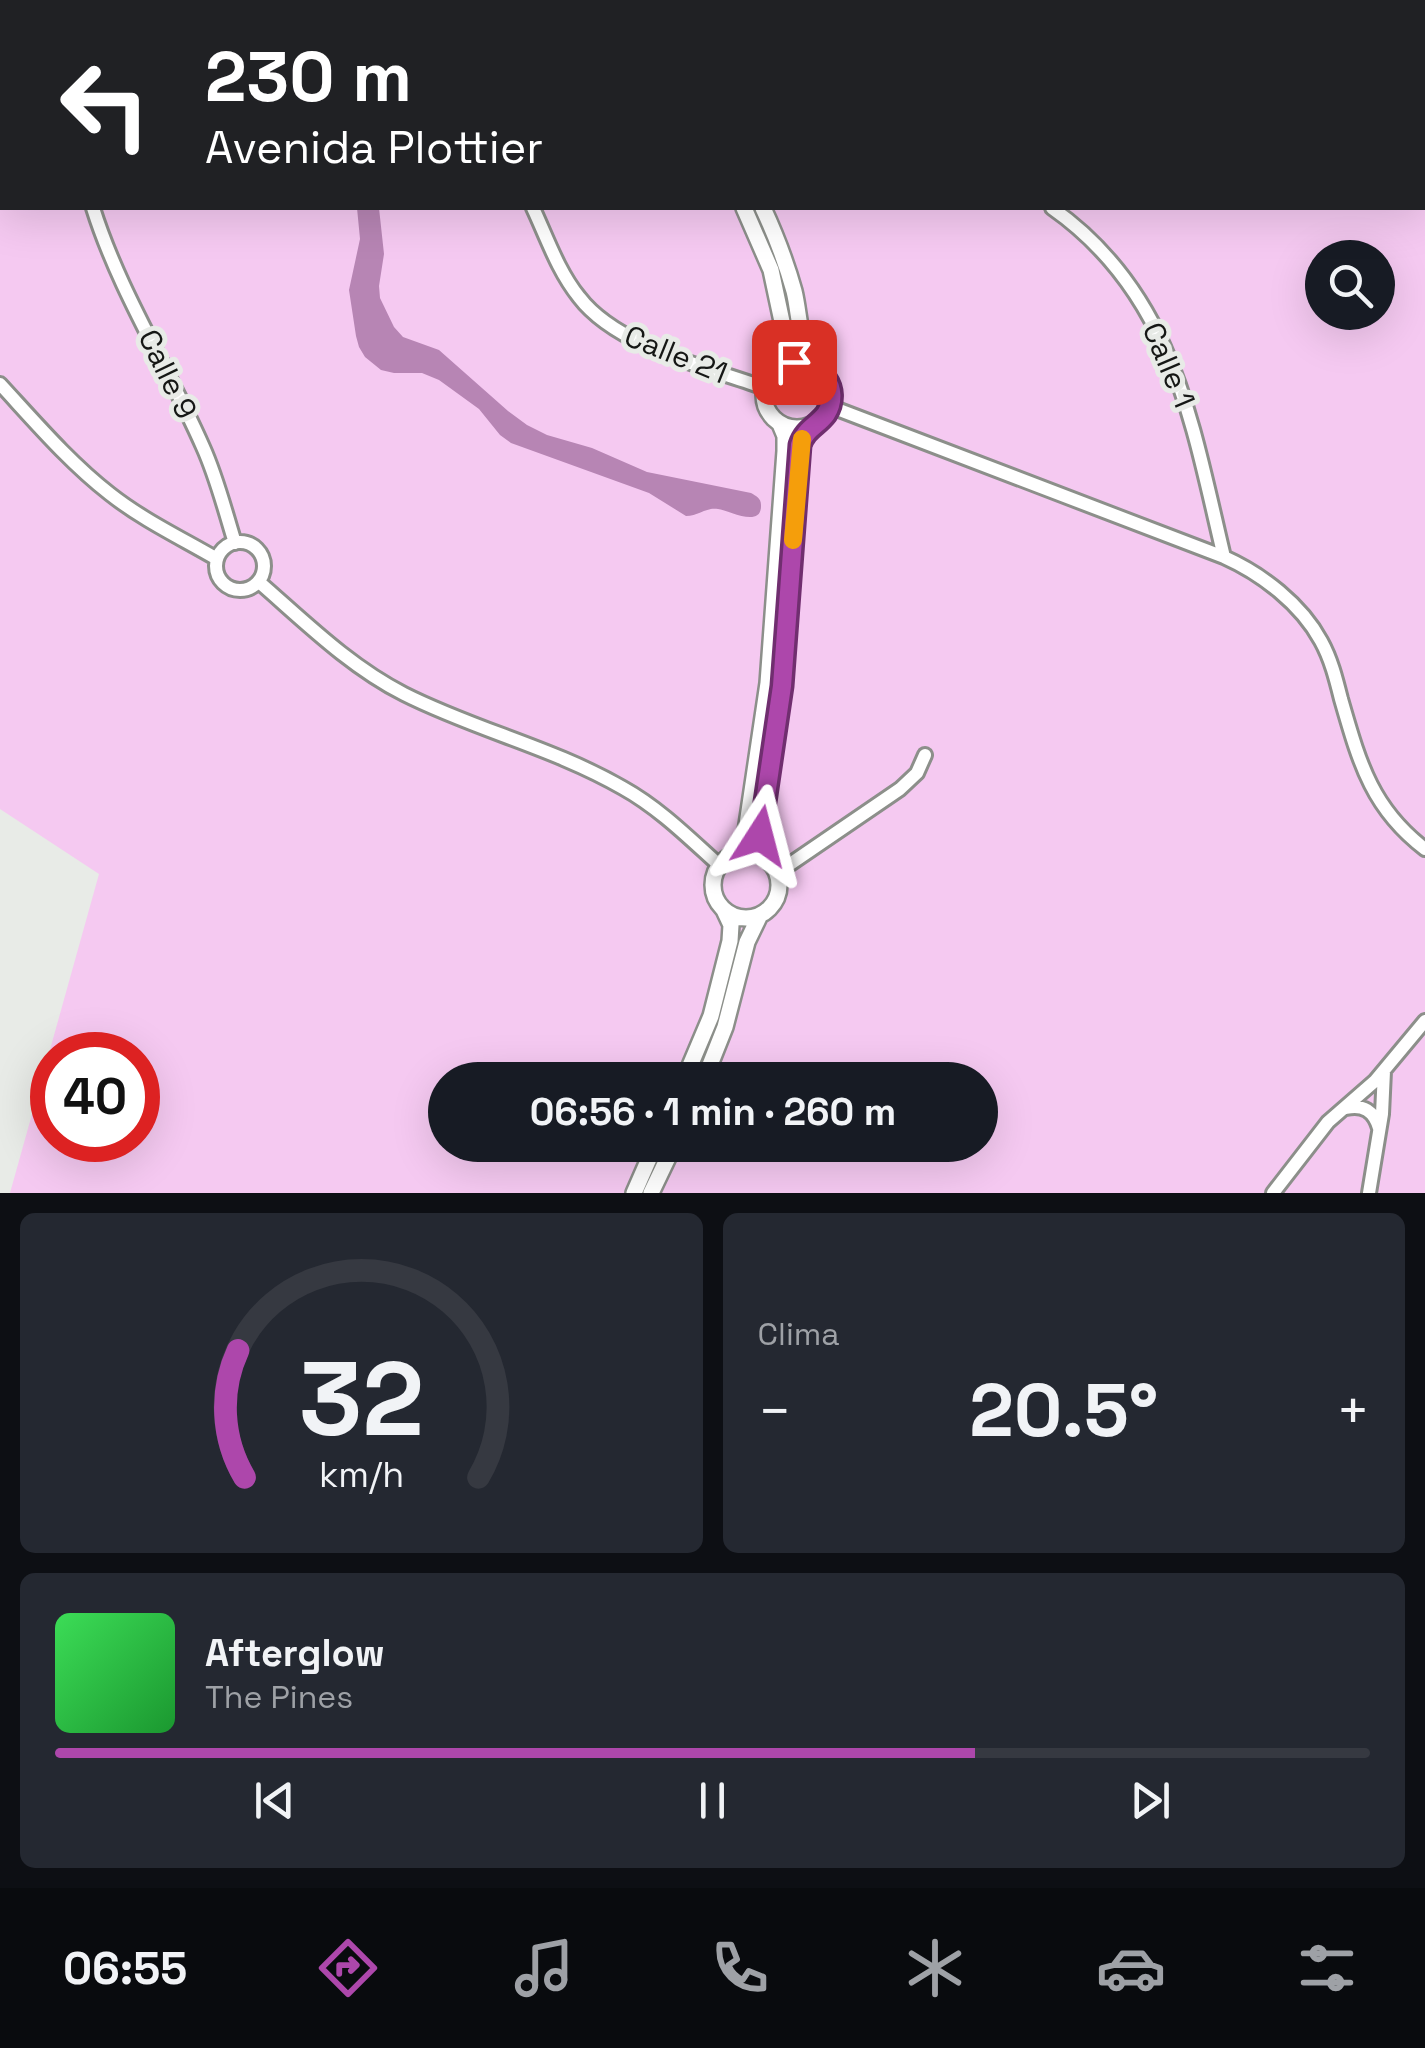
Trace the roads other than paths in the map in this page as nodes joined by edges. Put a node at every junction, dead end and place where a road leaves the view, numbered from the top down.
1 (94, 210) edge
2 (534, 210) edge
3 (745, 210) edge
4 (764, 210) edge
5 (1055, 210) edge
6 (783, 365) junction
7 (815, 367) junction
8 (0, 384) edge
9 (764, 388) junction
10 (829, 406) junction
11 (780, 424) junction
12 (812, 426) junction
13 (235, 543) junction
14 (1224, 557) junction
15 (217, 559) junction
16 (258, 582) junction
17 (925, 755) dead end
18 (1425, 849) edge
19 (737, 852) junction
20 (764, 856) junction
21 (719, 865) junction
22 (778, 873) junction
23 (724, 910) junction
24 (760, 915) junction
25 (1425, 1021) edge
26 (692, 1062) edge
27 (711, 1062) edge
28 (1384, 1071) junction
29 (1344, 1108) junction
30 (1379, 1130) junction
31 (648, 1162) edge
32 (666, 1162) edge
33 (634, 1193) edge
34 (651, 1193) edge
35 (1273, 1193) edge
36 (1368, 1193) edge

1 - 13 street, Calle 9
2 - 9 street, Calle 21
3 - 6 street
4 - 7 street
5 - 14 street, Calle 1
6 - 7 street
6 - 9 street
7 - 10 street
8 - 15 street
9 - 11 street
10 - 12 street
10 - 14 street
11 - 12 street
11 - 19 street
12 - 20 street
13 - 15 street
13 - 16 street
14 - 18 street
15 - 16 street
16 - 21 street
17 - 22 street
19 - 20 street
19 - 21 street
20 - 22 street
21 - 23 street
22 - 24 street
23 - 24 street
23 - 26 street
24 - 27 street
25 - 28 street
28 - 29 street
28 - 30 street
29 - 30 street
29 - 35 street
30 - 36 street
31 - 33 street
32 - 34 street

